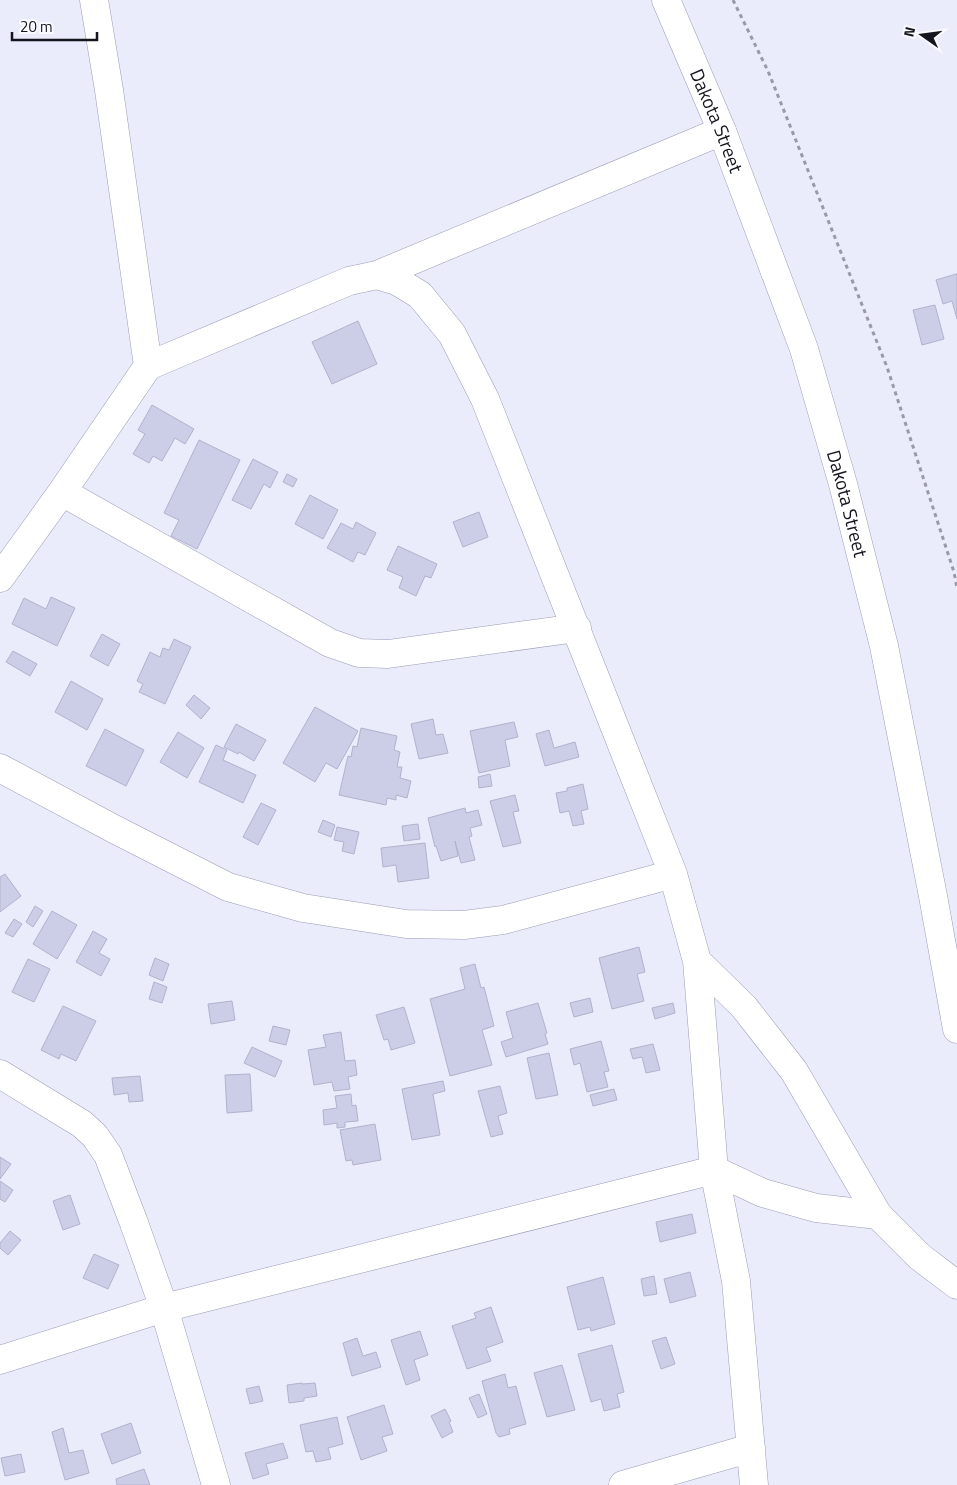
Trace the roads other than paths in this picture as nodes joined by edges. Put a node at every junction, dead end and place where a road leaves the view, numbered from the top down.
1 (94, 0) edge
2 (666, 0) edge
3 (722, 131) junction
4 (377, 275) junction
5 (148, 366) junction
6 (62, 492) junction
7 (0, 578) edge
8 (577, 628) junction
9 (0, 768) edge
10 (673, 874) junction
11 (696, 961) junction
12 (957, 1029) edge
13 (0, 1074) edge
14 (714, 1170) junction
15 (878, 1215) junction
16 (957, 1285) edge
17 (164, 1308) junction
18 (0, 1360) edge
19 (751, 1448) junction
20 (216, 1485) edge
21 (623, 1485) edge
22 (754, 1485) edge

1 - 5 street
2 - 3 street, Dakota Street
3 - 4 street
3 - 12 street, Dakota Street
4 - 5 street
4 - 8 street
5 - 6 street
6 - 7 street
6 - 8 street
8 - 10 street
9 - 10 street
10 - 11 street
11 - 14 street
11 - 15 street
13 - 17 street
14 - 15 street
14 - 17 street
14 - 19 street
15 - 16 street
17 - 18 street
17 - 20 street
19 - 21 street
19 - 22 street

